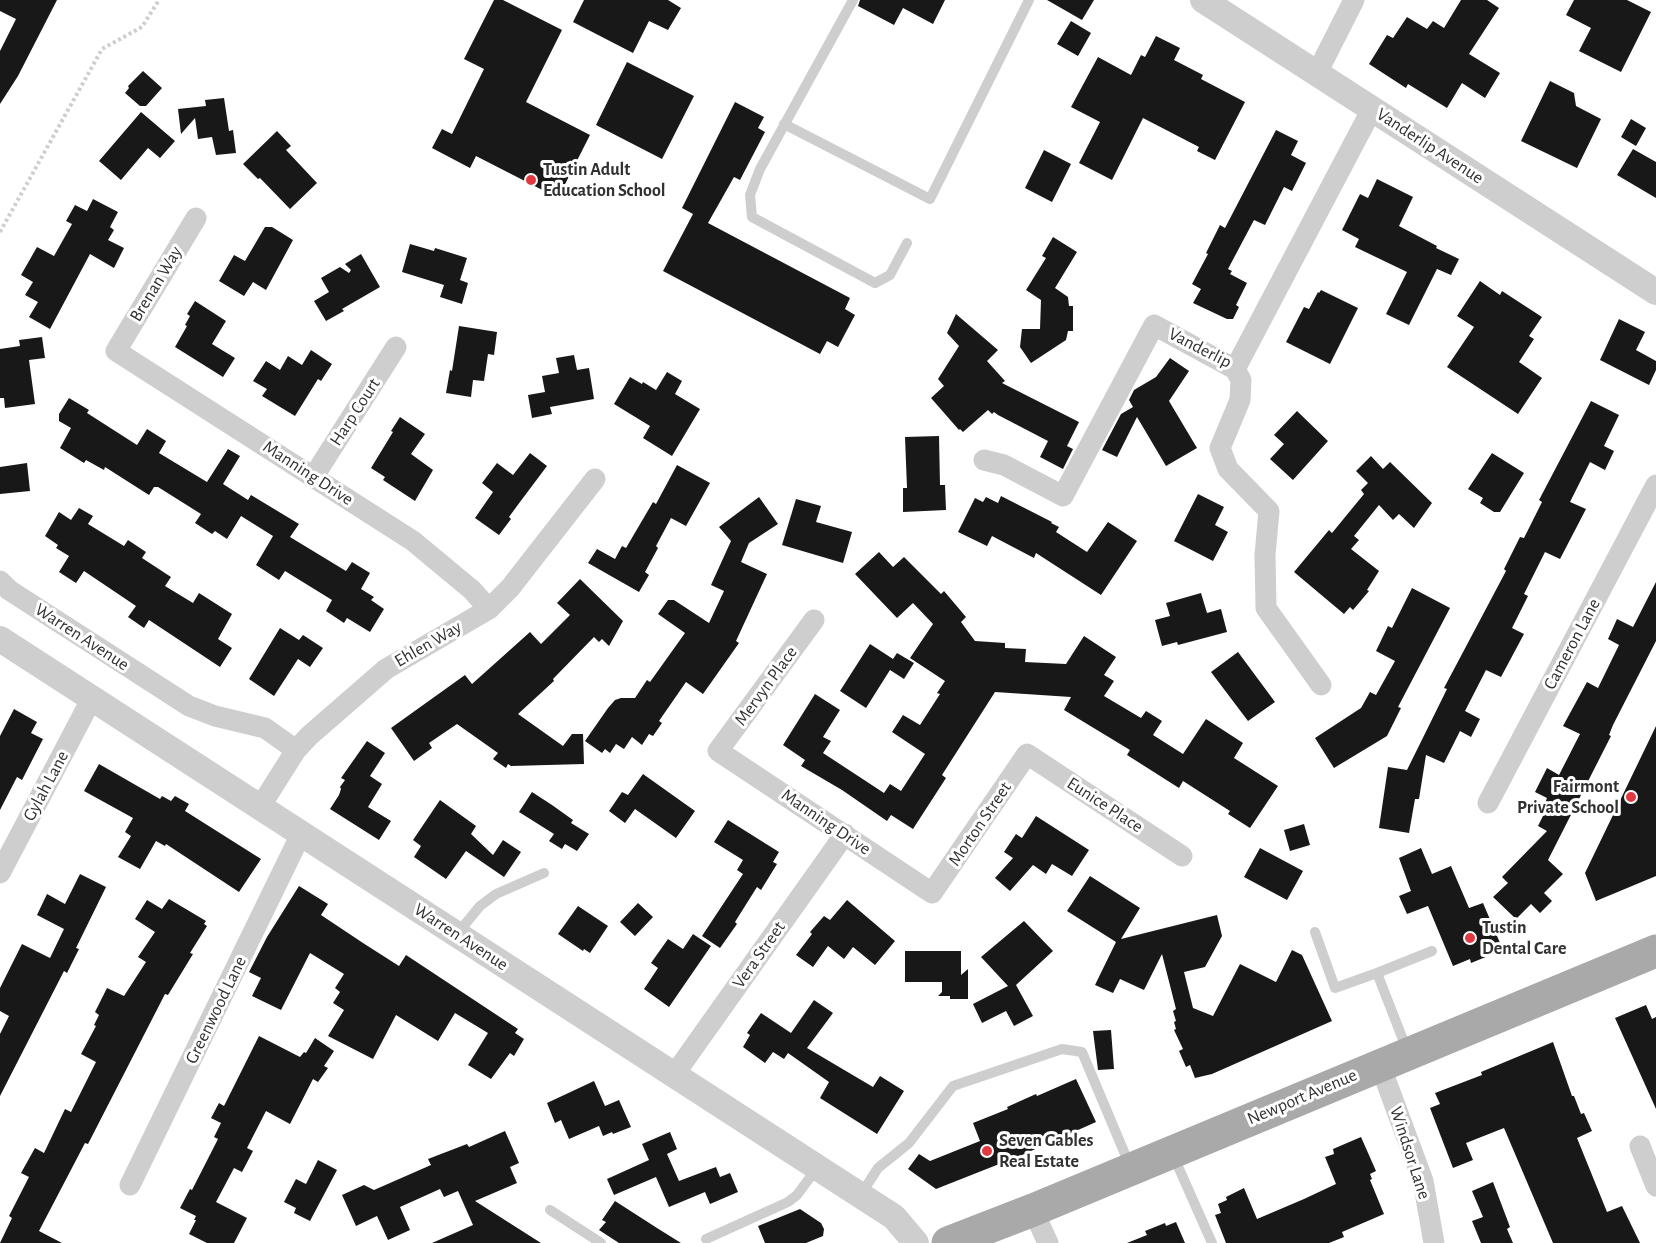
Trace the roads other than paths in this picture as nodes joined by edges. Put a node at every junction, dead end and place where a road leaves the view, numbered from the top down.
1 (853, 0) edge
2 (1029, 0) edge
3 (1203, 0) edge
4 (1354, 0) edge
5 (1317, 74) junction
6 (1372, 109) junction
7 (784, 124) junction
8 (196, 218) dead end
9 (907, 243) dead end
10 (1656, 292) edge
11 (396, 347) dead end
12 (116, 351) joint
13 (1235, 369) junction
14 (984, 460) dead end
15 (314, 476) junction
16 (595, 479) dead end
17 (1656, 485) edge
18 (0, 581) edge
19 (489, 609) junction
20 (814, 620) dead end
21 (0, 639) edge
22 (1320, 685) dead end
23 (92, 698) junction
24 (296, 750) junction
25 (718, 751) joint
26 (1027, 754) joint
27 (1488, 803) dead end
28 (260, 807) junction
29 (301, 834) junction
30 (845, 834) junction
31 (1182, 856) dead end
32 (0, 873) edge
33 (544, 873) dead end
34 (932, 893) joint
35 (1315, 932) dead end
36 (457, 934) junction
37 (1432, 951) dead end
38 (1656, 951) edge
39 (1377, 973) junction
40 (1394, 1059) junction
41 (674, 1075) junction
42 (1640, 1146) dead end
43 (1172, 1152) junction
44 (817, 1168) junction
45 (1132, 1169) junction
46 (130, 1185) dead end
47 (1656, 1186) edge
48 (860, 1196) junction
49 (550, 1210) dead end
50 (1033, 1210) junction
51 (706, 1239) dead end
52 (600, 1243) edge
53 (916, 1243) edge
54 (948, 1243) edge
55 (1048, 1243) edge
56 (1212, 1243) edge
57 (1434, 1243) edge

1 - 7 lane
2 - 7 lane
3 - 5 street, Vanderlip Avenue
4 - 5 street
5 - 6 street, Vanderlip Avenue
6 - 10 street, Vanderlip Avenue
6 - 13 street, Vanderlip
7 - 9 lane
8 - 12 street, Brenan Way
11 - 15 street, Harp Court
12 - 15 street, Manning Drive
13 - 14 street, Vanderlip
13 - 22 street
15 - 19 street, Manning Drive
16 - 19 street, Ehlen Way
17 - 27 street, Cameron Lane
18 - 24 street, Warren Avenue
19 - 24 street, Ehlen Way
20 - 25 street, Mervyn Place
21 - 23 street, Warren Avenue
23 - 28 street, Warren Avenue
23 - 32 street, Gylah Lane
24 - 28 street, Ehlen Way
25 - 30 street, Manning Drive
26 - 31 street, Eunice Place
26 - 34 street, Morton Street
28 - 29 street, Warren Avenue
29 - 36 street, Warren Avenue
29 - 46 street, Greenwood Lane
30 - 34 street, Manning Drive
30 - 41 street, Vera Street
33 - 36 lane
35 - 39 lane
36 - 41 street, Warren Avenue
37 - 39 lane
38 - 40 main road, Newport Avenue
39 - 40 lane
40 - 43 main road, Newport Avenue
40 - 57 street, Windsor Lane
41 - 44 street, Warren Avenue
42 - 47 street
43 - 45 main road, Newport Avenue
43 - 56 lane
44 - 48 street, Warren Avenue
44 - 51 lane
45 - 48 lane
45 - 50 main road, Newport Avenue
48 - 53 street, Warren Avenue
49 - 52 lane
50 - 54 main road, Newport Avenue
50 - 55 street

